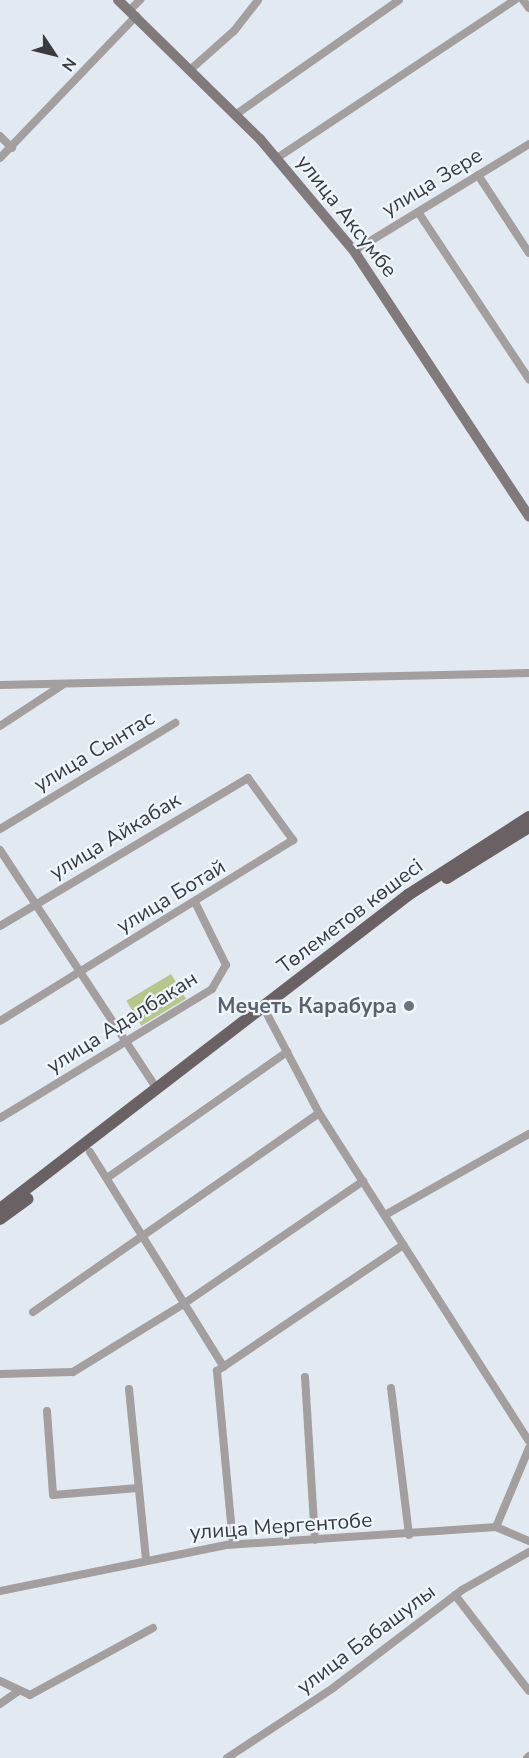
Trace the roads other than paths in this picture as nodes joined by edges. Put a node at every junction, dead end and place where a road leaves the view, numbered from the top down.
1 (118, 0) edge
2 (140, 0) edge
3 (258, 0) edge
4 (399, 0) edge
5 (515, 0) edge
6 (523, 0) edge
7 (529, 8) edge
8 (132, 14) junction
9 (190, 70) junction
10 (235, 115) junction
11 (0, 136) edge
12 (529, 144) edge
13 (12, 148) junction
14 (0, 158) edge
15 (277, 158) junction
16 (478, 175) junction
17 (418, 212) junction
18 (354, 250) junction
19 (529, 253) edge
20 (529, 379) edge
21 (529, 516) edge
22 (529, 674) edge
23 (0, 685) edge
24 (60, 686) junction
25 (175, 723) dead end
26 (0, 726) edge
27 (248, 778) joint
28 (529, 817) edge
29 (529, 827) edge
30 (0, 829) edge
31 (0, 850) edge
32 (195, 902) junction
33 (35, 904) junction
34 (0, 926) edge
35 (82, 971) junction
36 (267, 1014) junction
37 (0, 1021) edge
38 (124, 1042) junction
39 (287, 1052) junction
40 (156, 1089) junction
41 (319, 1113) junction
42 (0, 1118) edge
43 (117, 1126) junction
44 (529, 1134) edge
45 (90, 1152) junction
46 (107, 1178) junction
47 (363, 1181) junction
48 (0, 1209) edge
49 (385, 1215) junction
50 (0, 1219) edge
51 (142, 1235) junction
52 (403, 1245) junction
53 (185, 1303) junction
54 (33, 1312) dead end
55 (224, 1367) junction
56 (0, 1374) edge
57 (304, 1377) dead end
58 (391, 1388) dead end
59 (129, 1389) dead end
60 (47, 1411) dead end
61 (529, 1441) edge
62 (529, 1448) edge
63 (138, 1488) junction
64 (496, 1527) junction
65 (409, 1535) junction
66 (315, 1540) junction
67 (529, 1541) edge
68 (233, 1544) junction
69 (529, 1552) edge
70 (146, 1559) junction
71 (0, 1591) edge
72 (455, 1595) junction
73 (153, 1628) dead end
74 (0, 1681) edge
75 (529, 1691) edge
76 (17, 1692) junction
77 (0, 1704) edge
78 (227, 1758) edge

1 - 8 main road, улица Аксумбе
2 - 8 street
3 - 9 street
4 - 10 street
5 - 15 street
6 - 7 street
8 - 9 main road, улица Аксумбе
8 - 13 street
9 - 10 main road, улица Аксумбе
10 - 15 main road, улица Аксумбе
11 - 13 street
12 - 16 street, улица Зере
13 - 14 street
15 - 18 main road, улица Аксумбе
16 - 17 street, улица Зере
16 - 19 street
17 - 18 street, улица Зере
17 - 20 street
18 - 21 main road, улица Аксумбе
22 - 24 street
23 - 24 street
24 - 26 street
25 - 30 street, улица Сынтас
27 - 32 street, улица Ботай
27 - 33 street, улица Айкабак
28 - 40 main road, Төлеметов көшесі
29 - 36 main road, Төлеметов көшесі
31 - 33 street
32 - 35 street, улица Ботай
32 - 38 street, улица Адалбакан
33 - 34 street, улица Айкабак
33 - 35 street
35 - 37 street, улица Ботай
35 - 38 street
36 - 39 street
36 - 43 main road, Төлеметов көшесі
38 - 40 street
38 - 42 street, улица Адалбакан
39 - 41 street
39 - 46 street
40 - 43 main road, Төлеметов көшесі
41 - 47 street
41 - 51 street
43 - 45 main road, Төлеметов көшесі
43 - 48 main road, Төлеметов көшесі
44 - 49 street
45 - 46 street
45 - 50 main road, Төлеметов көшесі
46 - 51 street
47 - 49 street
47 - 53 street
49 - 52 street
51 - 53 street
51 - 54 street
52 - 55 street
52 - 61 street
53 - 55 street
53 - 56 street
55 - 68 street
57 - 66 street
58 - 65 street
59 - 63 street
60 - 63 street
62 - 64 street
63 - 70 street
64 - 65 street, улица Мергентобе
64 - 67 street, улица Мергентобе
65 - 66 street, улица Мергентобе
66 - 68 street, улица Мергентобе
68 - 70 street, улица Мергентобе
69 - 72 street, улица Бабашулы
70 - 71 street, улица Мергентобе
72 - 75 street
72 - 78 street, улица Бабашулы
73 - 76 street
74 - 76 street
76 - 77 street

